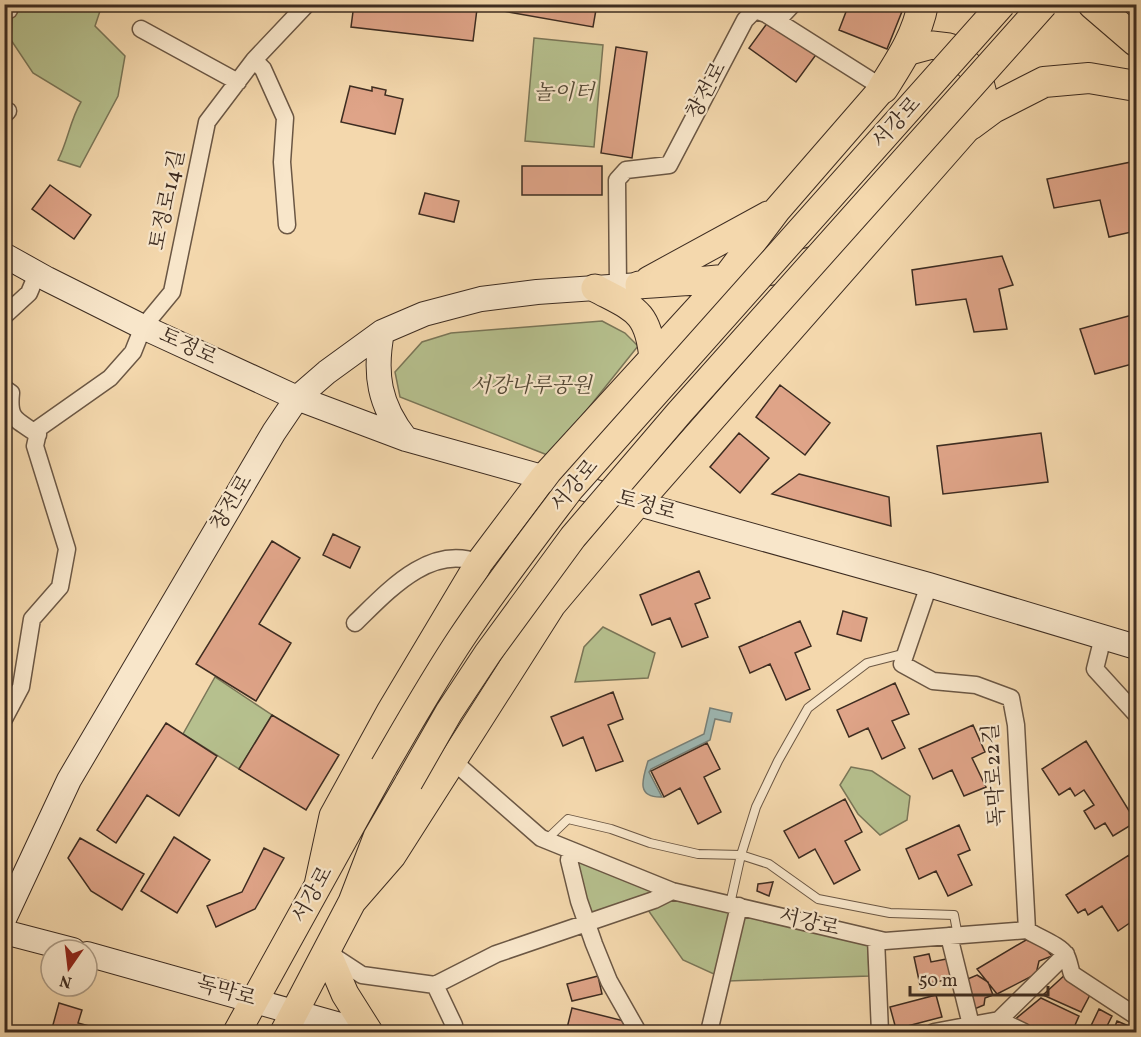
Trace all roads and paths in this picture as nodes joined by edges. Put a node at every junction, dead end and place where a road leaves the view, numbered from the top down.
1 (793, 4) edge
2 (1002, 4) edge
3 (1044, 4) edge
4 (1093, 4) edge
5 (306, 5) edge
6 (922, 6) edge
7 (777, 21) junction
8 (141, 29) dead end
9 (1137, 41) edge
10 (906, 52) junction
11 (254, 60) junction
12 (238, 81) junction
13 (1137, 86) edge
14 (883, 88) junction
15 (970, 125) junction
16 (777, 210) junction
17 (288, 225) dead end
18 (872, 237) junction
19 (4, 255) edge
20 (37, 274) junction
21 (725, 279) junction
22 (618, 286) junction
23 (4, 316) edge
24 (143, 327) junction
25 (382, 332) junction
26 (653, 358) junction
27 (4, 388) edge
28 (297, 398) junction
29 (9, 422) edge
30 (38, 435) junction
31 (406, 439) junction
32 (543, 478) junction
33 (637, 504) junction
34 (480, 563) junction
35 (929, 585) junction
36 (355, 623) dead end
37 (1103, 637) junction
38 (1137, 647) edge
39 (906, 652) junction
40 (1137, 714) edge
41 (4, 719) edge
42 (452, 760) junction
43 (546, 840) junction
44 (571, 850) junction
45 (741, 855) junction
46 (318, 885) junction
47 (672, 891) junction
48 (352, 902) junction
49 (735, 905) junction
50 (4, 919) edge
51 (587, 922) junction
52 (1027, 930) junction
53 (4, 932) edge
54 (953, 936) junction
55 (876, 939) junction
56 (39, 941) edge
57 (327, 952) junction
58 (1066, 954) junction
59 (99, 957) edge
60 (435, 985) junction
61 (255, 1000) junction
62 (1137, 1016) edge
63 (290, 1022) edge
64 (971, 1025) junction
65 (1002, 1026) edge
66 (237, 1032) edge
67 (367, 1032) edge
68 (452, 1032) edge
69 (638, 1032) edge
70 (709, 1032) edge
71 (880, 1032) edge
72 (934, 1032) edge
73 (1024, 1032) edge

1 - 7 street
2 - 46 main road, 서강로, bridge
3 - 48 main road, 서강로, bridge
4 - 9 highway
5 - 11 street, 토정로14길
6 - 10 highway
7 - 14 street, 창전로
7 - 22 street, 창전로
8 - 12 street
10 - 14 highway
10 - 15 main road
11 - 12 street, 토정로14길
11 - 17 street
12 - 24 street, 토정로14길
13 - 15 highway
14 - 16 main road
15 - 18 main road
16 - 21 main road
16 - 22 main road
18 - 21 main road
18 - 33 main road
19 - 20 main road, 토정로
20 - 23 street
20 - 24 main road, 토정로
21 - 22 main road
21 - 26 main road
22 - 25 main road, 창전로
22 - 26 main road
24 - 28 main road, 토정로
24 - 30 street, 토정로14길
25 - 28 main road, 창전로
25 - 31 main road
26 - 32 main road
27 - 29 street
28 - 31 main road, 토정로
28 - 50 main road, 창전로
29 - 30 street
30 - 41 street
31 - 32 main road, 토정로
32 - 33 main road, 토정로
32 - 34 main road
33 - 35 main road, 토정로
33 - 42 main road
34 - 36 street
34 - 46 main road
35 - 37 main road, 토정로
35 - 39 street
37 - 38 main road, 토정로
37 - 40 street
39 - 45 lane
39 - 52 street, 독막로22길
42 - 43 street, 서강로
42 - 48 main road
43 - 44 street, 서강로
43 - 45 lane
44 - 47 street, 서강로
44 - 51 street
45 - 49 lane
45 - 54 lane
46 - 61 main road, 서강로
47 - 49 street, 서강로
47 - 51 street
48 - 57 main road, 서강로
49 - 55 street, 서강로
49 - 70 street
51 - 60 street
51 - 69 street
52 - 54 street, 서강로
52 - 58 street
53 - 56 main road
54 - 55 street, 서강로
54 - 64 street
55 - 71 street
57 - 60 street
57 - 63 main road, 서강로
57 - 67 main road
58 - 62 street
58 - 65 street
59 - 61 main road, 독막로
60 - 68 street
61 - 63 main road, 독막로
61 - 66 main road, 서강로
63 - 67 main road, 독막로
64 - 65 street
64 - 72 street
65 - 73 street

